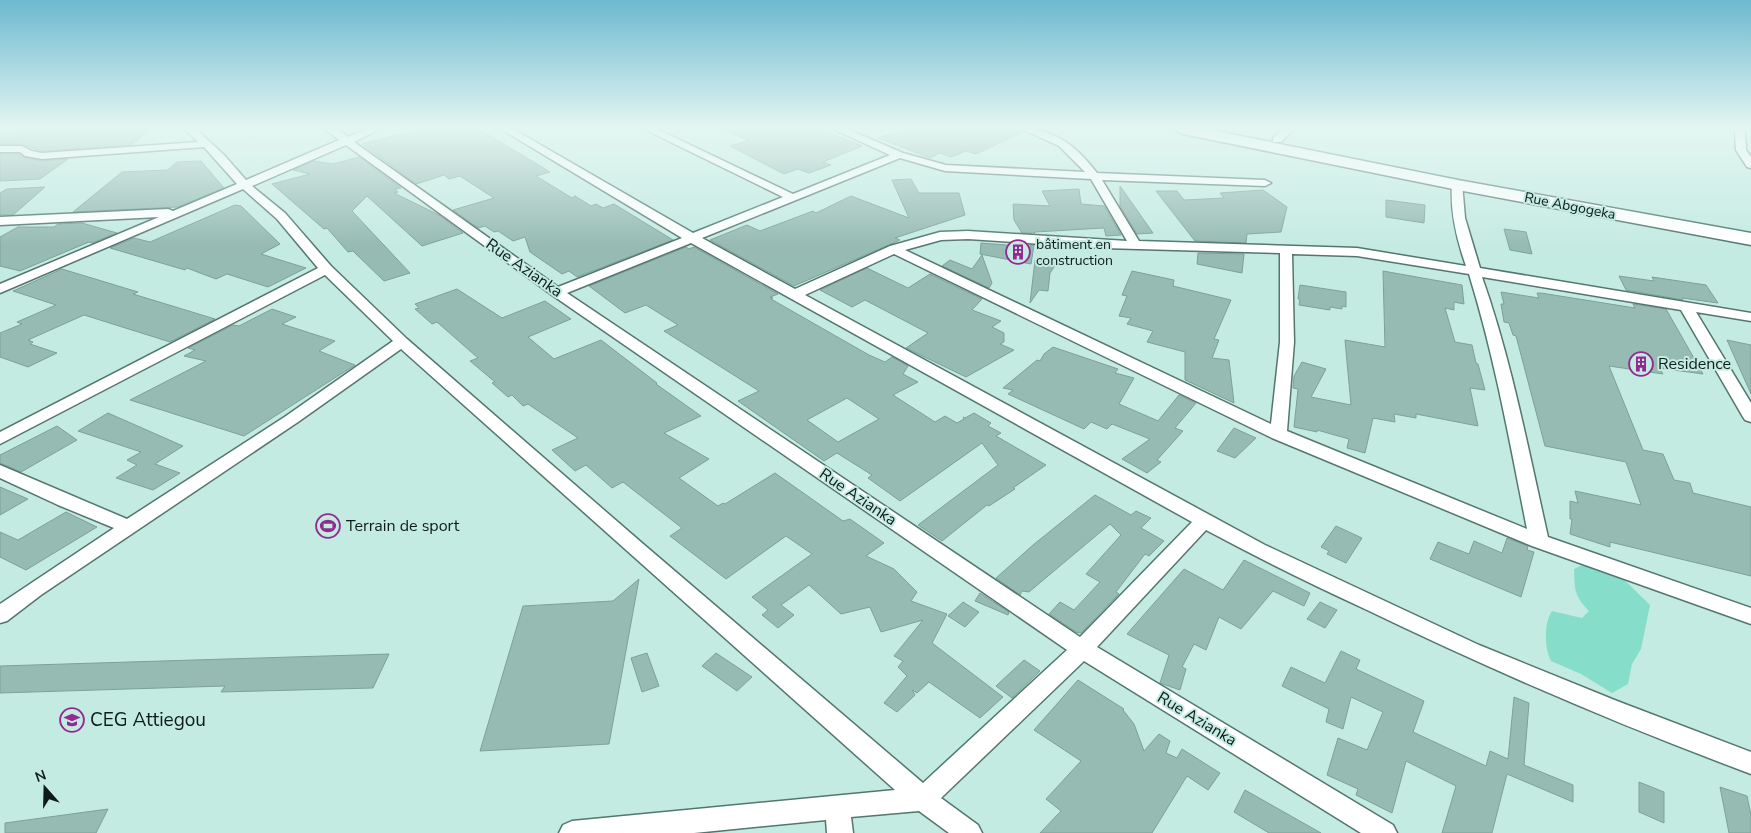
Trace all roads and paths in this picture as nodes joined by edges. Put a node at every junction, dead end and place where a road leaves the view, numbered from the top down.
1 (229, 168) edge
2 (282, 168) edge
3 (384, 168) edge
4 (573, 168) edge
5 (731, 168) edge
6 (866, 168) edge
7 (945, 168) edge
8 (1087, 168) edge
9 (1374, 168) edge
10 (1445, 168) edge
11 (1094, 176) junction
12 (1265, 183) dead end
13 (243, 184) junction
14 (1458, 185) junction
15 (792, 197) junction
16 (179, 213) junction
17 (0, 221) edge
18 (1751, 230) edge
19 (691, 237) junction
20 (1751, 239) edge
21 (1135, 245) junction
22 (894, 249) junction
23 (1286, 250) junction
24 (326, 269) junction
25 (1476, 272) junction
26 (0, 289) edge
27 (557, 292) junction
28 (795, 294) junction
29 (1686, 308) junction
30 (1751, 317) edge
31 (402, 342) junction
32 (1751, 416) edge
33 (1278, 434) junction
34 (0, 438) edge
35 (0, 471) edge
36 (1204, 520) junction
37 (129, 527) junction
38 (1539, 541) junction
39 (0, 615) edge
40 (1751, 616) edge
41 (1082, 650) junction
42 (1751, 763) edge
43 (923, 799) junction
44 (839, 821) edge
45 (572, 833) edge
46 (969, 833) edge
47 (1384, 833) edge

1 - 13 street
2 - 13 street
3 - 27 street, Rue Azianka
4 - 19 street
5 - 15 street
6 - 15 street
7 - 11 street
8 - 11 street
9 - 14 main road, Rue Abgogeka
10 - 18 main road, Rue Abgogeka
11 - 12 street
11 - 21 street
13 - 16 street
13 - 24 street
14 - 20 main road, Rue Abgogeka
14 - 25 street
15 - 19 street
16 - 17 street
16 - 26 street
19 - 27 street
19 - 28 street
21 - 22 street
21 - 23 street
22 - 28 street
22 - 33 street
23 - 25 street
23 - 33 street
24 - 31 street
24 - 34 street
25 - 29 street
25 - 38 street
27 - 41 street, Rue Azianka
28 - 36 street
29 - 30 street
29 - 32 street
31 - 37 street
31 - 43 street
33 - 38 street
35 - 37 street
36 - 41 street
36 - 42 street
37 - 39 street
38 - 40 street
41 - 43 street
41 - 47 street, Rue Azianka
43 - 44 street
43 - 46 street
44 - 45 street

